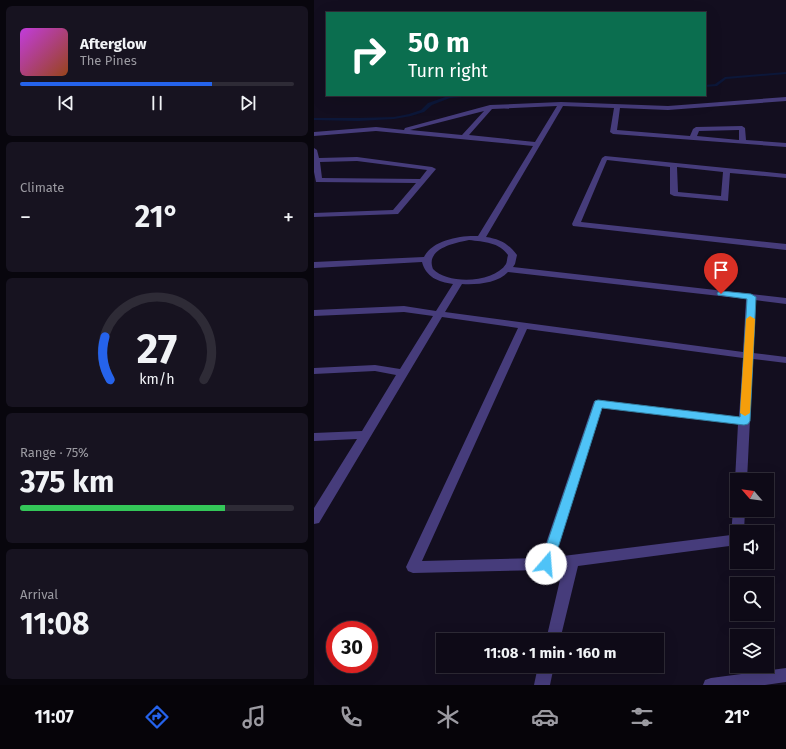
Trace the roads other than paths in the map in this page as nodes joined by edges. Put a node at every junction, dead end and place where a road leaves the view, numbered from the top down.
1 (786, 99) edge
2 (561, 104) junction
3 (617, 106) junction
4 (490, 107) junction
5 (401, 130) junction
6 (314, 134) edge
7 (464, 137) junction
8 (693, 138) junction
9 (744, 142) junction
10 (537, 144) junction
11 (786, 146) edge
12 (314, 150) edge
13 (316, 160) junction
14 (673, 165) junction
15 (727, 170) junction
16 (786, 176) edge
17 (421, 181) junction
18 (314, 215) edge
19 (481, 238) junction
20 (786, 247) edge
21 (427, 259) junction
22 (314, 265) edge
23 (508, 270) junction
24 (458, 283) junction
25 (751, 297) junction
26 (786, 301) edge
27 (314, 313) edge
28 (438, 315) junction
29 (524, 325) junction
30 (749, 355) junction
31 (786, 360) edge
32 (314, 371) edge
33 (403, 373) junction
34 (744, 421) junction
35 (365, 434) junction
36 (314, 437) edge
37 (741, 473) edge
38 (314, 519) edge
39 (730, 541) edge
40 (572, 560) junction
41 (546, 564) junction
42 (555, 633) edge
43 (545, 673) edge
44 (786, 675) edge
45 (542, 685) edge
46 (711, 685) edge

1 - 3 street
2 - 3 street
2 - 4 street
2 - 10 street
3 - 8 street
4 - 5 street
4 - 7 street
5 - 6 street
5 - 7 street
7 - 10 street
8 - 9 street
8 - 9 street
9 - 11 street
10 - 19 street
12 - 13 street
13 - 17 street
13 - 17 street
14 - 15 street
14 - 15 street
14 - 20 street
15 - 16 street
17 - 18 street
19 - 21 street
19 - 23 street
21 - 22 street
21 - 24 street
23 - 24 street
23 - 25 street
24 - 28 street
25 - 26 street
25 - 30 street
27 - 28 street
28 - 29 street
28 - 33 street
29 - 30 street
29 - 41 street
30 - 31 street
30 - 34 street
32 - 33 street
33 - 35 street
34 - 37 street
34 - 41 street
35 - 36 street
35 - 38 street
39 - 40 street
40 - 41 street
40 - 42 street
43 - 45 street
44 - 46 street

